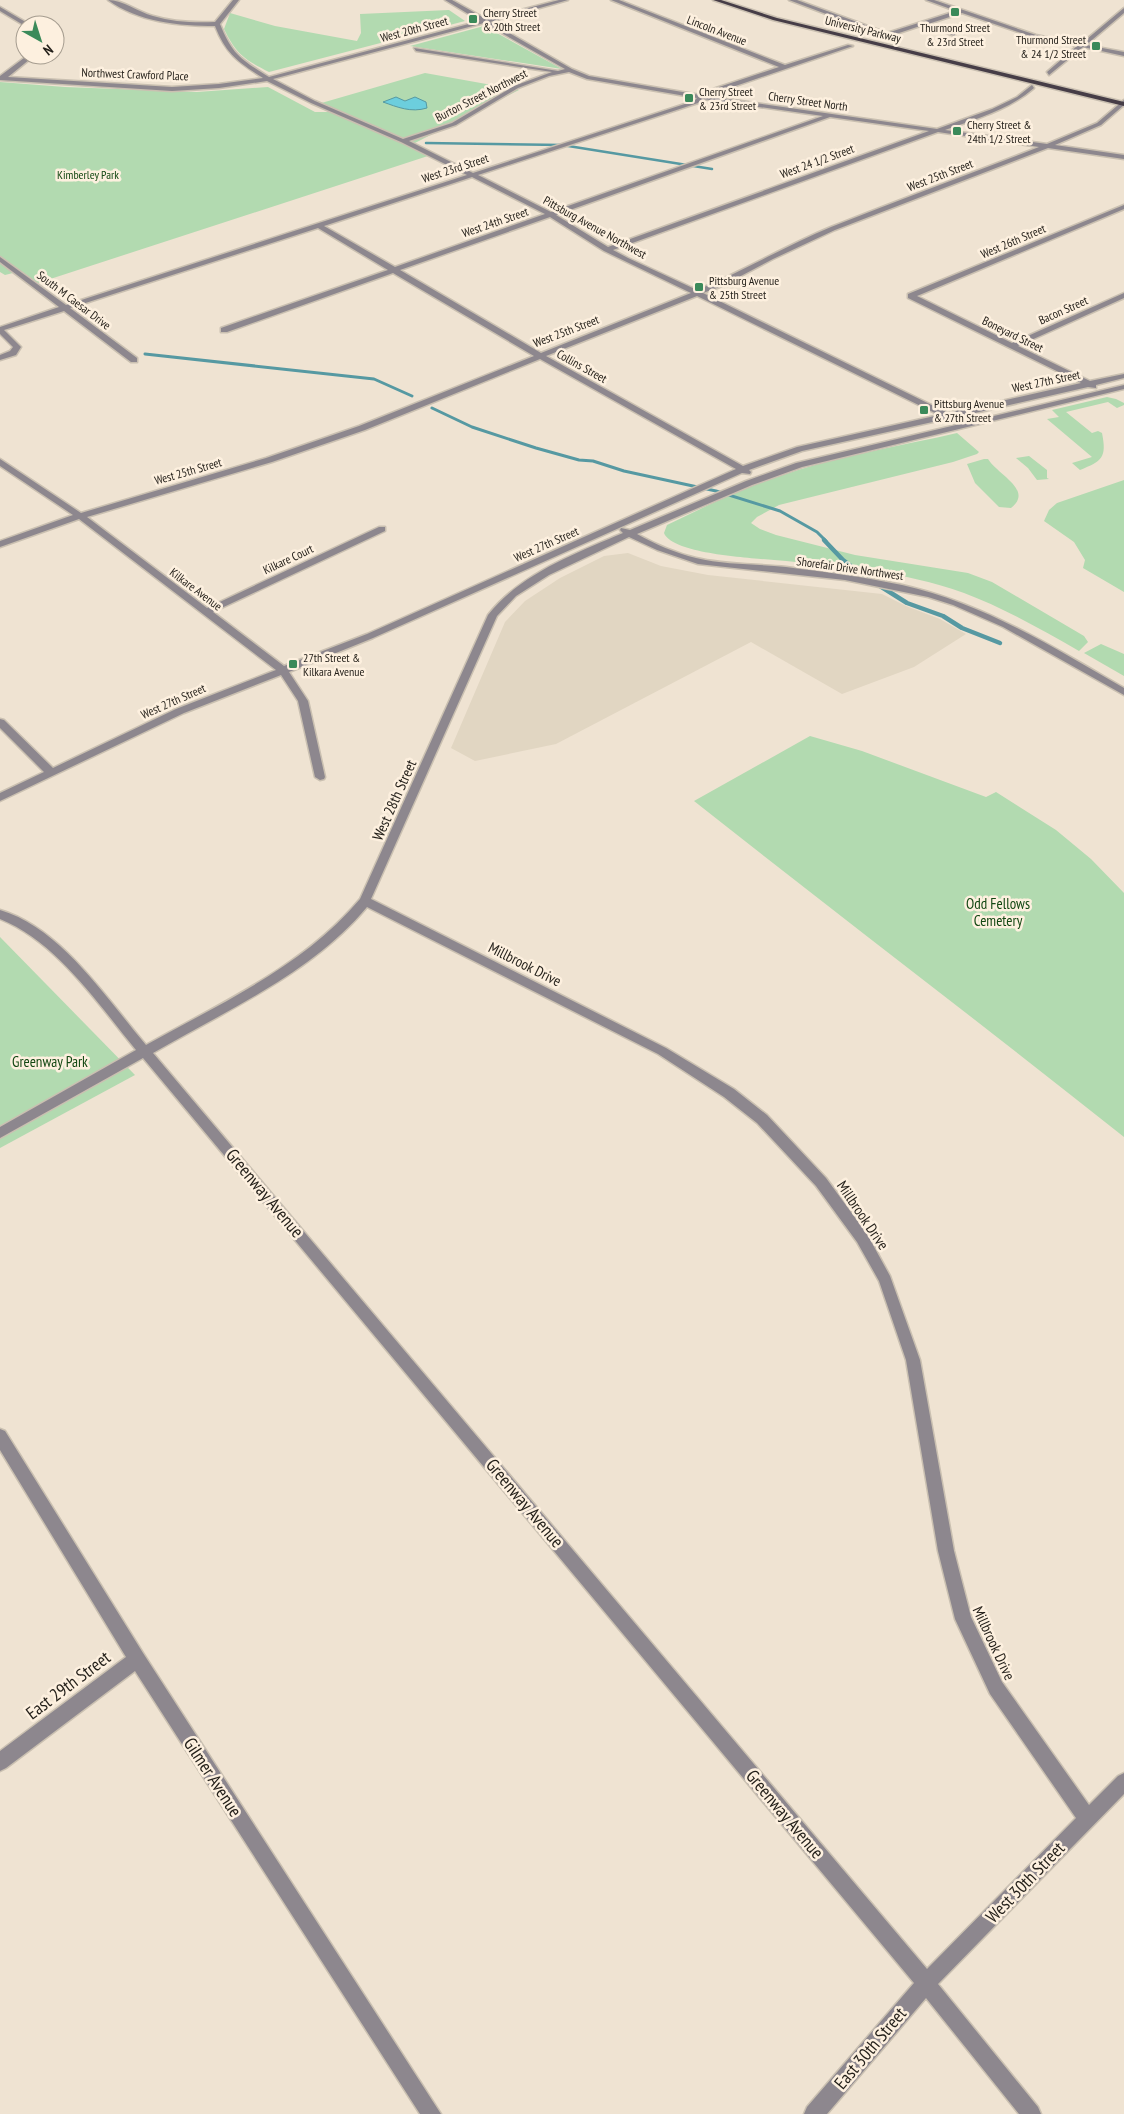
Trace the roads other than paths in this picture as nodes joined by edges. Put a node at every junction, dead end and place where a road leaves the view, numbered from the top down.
1 (111, 0) edge
2 (236, 0) edge
3 (448, 0) edge
4 (566, 0) edge
5 (614, 0) edge
6 (716, 0) edge
7 (731, 0) edge
8 (792, 0) edge
9 (929, 0) edge
10 (0, 9) edge
11 (1124, 10) edge
12 (962, 12) junction
13 (15, 18) edge
14 (485, 22) junction
15 (217, 24) junction
16 (924, 24) junction
17 (953, 35) dead end
18 (850, 46) dead end
19 (1081, 46) junction
20 (416, 49) dead end
21 (1124, 54) edge
22 (19, 65) edge
23 (784, 67) junction
24 (570, 70) junction
25 (1049, 73) dead end
26 (2, 78) edge
27 (268, 80) junction
28 (1079, 85) dead end
29 (1032, 87) dead end
30 (703, 97) junction
31 (1123, 103) edge
32 (831, 116) junction
33 (934, 131) junction
34 (402, 141) junction
35 (1049, 146) junction
36 (1124, 158) edge
37 (471, 174) junction
38 (1124, 207) edge
39 (551, 215) junction
40 (318, 225) junction
41 (606, 250) junction
42 (0, 260) edge
43 (393, 270) junction
44 (697, 293) junction
45 (1124, 295) edge
46 (911, 296) joint
47 (66, 308) junction
48 (0, 330) edge
49 (224, 330) dead end
50 (1012, 346) junction
51 (538, 355) junction
52 (0, 358) edge
53 (134, 360) dead end
54 (1124, 376) edge
55 (1090, 384) junction
56 (1124, 387) edge
57 (1104, 392) junction
58 (947, 415) junction
59 (962, 426) junction
60 (0, 462) edge
61 (743, 469) junction
62 (759, 479) junction
63 (80, 516) junction
64 (617, 526) junction
65 (382, 529) dead end
66 (630, 534) junction
67 (0, 544) edge
68 (205, 612) junction
69 (283, 670) junction
70 (1124, 692) edge
71 (0, 722) edge
72 (52, 772) junction
73 (320, 777) dead end
74 (0, 797) edge
75 (364, 902) junction
76 (0, 914) edge
77 (146, 1051) junction
78 (0, 1133) edge
79 (0, 1436) edge
80 (137, 1659) junction
81 (0, 1762) edge
82 (1124, 1782) edge
83 (1087, 1818) junction
84 (926, 1983) junction
85 (431, 2114) edge
86 (814, 2114) edge
87 (1031, 2114) edge

1 - 15 street
2 - 15 street
3 - 14 street, Cherry Street North
4 - 14 street, West 20th Street
5 - 23 street, Lincoln Avenue
6 - 31 main road, University Parkway
7 - 28 main road, University Parkway
8 - 16 street
9 - 12 street
10 - 13 street
11 - 19 street
12 - 16 street
12 - 19 street
14 - 24 street, Cherry Street North
14 - 27 street, West 20th Street
15 - 27 street, Pittsburg Avenue Northwest
16 - 17 street
18 - 23 street, West 23rd Street
19 - 21 street
19 - 25 street
20 - 24 street
22 - 26 street
23 - 30 street, West 23rd Street
24 - 30 street, Cherry Street North
24 - 34 street, Burton Street Northwest
26 - 27 street, Northwest Crawford Place
27 - 34 street, Pittsburg Avenue Northwest
29 - 33 street, West 24 1/2 Street
30 - 32 street, Cherry Street North
30 - 37 street, West 23rd Street
31 - 35 street, West 25th Street
32 - 33 street, Cherry Street North
32 - 39 street, West 24th Street
33 - 35 street, Cherry Street North
33 - 41 street, West 24 1/2 Street
34 - 37 street, Pittsburg Avenue Northwest
35 - 36 street, Cherry Street North
35 - 44 street, West 25th Street
37 - 39 street, Pittsburg Avenue Northwest
37 - 40 street, West 23rd Street
38 - 46 street, West 26th Street
39 - 41 street, Pittsburg Avenue Northwest
39 - 43 street, West 24th Street
40 - 43 street, Collins Street
40 - 47 street, West 23rd Street
41 - 44 street, Pittsburg Avenue Northwest
42 - 47 street, South M Caesar Drive
43 - 49 street, West 24th Street
43 - 51 street, Collins Street
44 - 51 street, West 25th Street
44 - 58 street, Pittsburg Avenue Northwest
45 - 50 street, Bacon Street
46 - 50 street, Boneyard Street
47 - 48 street, West 23rd Street
47 - 53 street, South M Caesar Drive
48 - 52 street
50 - 55 street, Boneyard Street
51 - 61 street, Collins Street
51 - 63 street, West 25th Street
54 - 55 street, West 27th Street
55 - 57 street, Boneyard Street
55 - 58 street, West 27th Street
56 - 57 street, West 27th Street
57 - 59 street, West 27th Street
58 - 59 street, Pittsburg Avenue Northwest
58 - 61 street, West 27th Street
59 - 62 street, West 27th Street
60 - 63 street, Kilkare Avenue
61 - 62 street, Collins Street
61 - 64 street, West 27th Street
62 - 66 street, West 27th Street
63 - 67 street, West 25th Street
63 - 68 street, Kilkare Avenue
64 - 66 street, Shorefair Drive Northwest
64 - 69 street, West 27th Street
65 - 68 street, Kilkare Court
66 - 70 street, Shorefair Drive Northwest
66 - 75 street, West 28th Street
68 - 69 street, Kilkare Avenue
69 - 72 street, West 27th Street
69 - 73 street, Kilkare Avenue
71 - 72 street
72 - 74 street, West 27th Street
75 - 77 street, West 28th Street
75 - 83 street, Millbrook Drive
76 - 77 street, Greenway Avenue
77 - 78 street, West 28th Street
77 - 84 street, Greenway Avenue
79 - 80 street, Gilmer Avenue
80 - 81 street, East 29th Street
80 - 85 street, Gilmer Avenue
82 - 83 street, West 30th Street
83 - 84 street, West 30th Street
84 - 86 street, East 30th Street
84 - 87 street, Greenway Avenue

